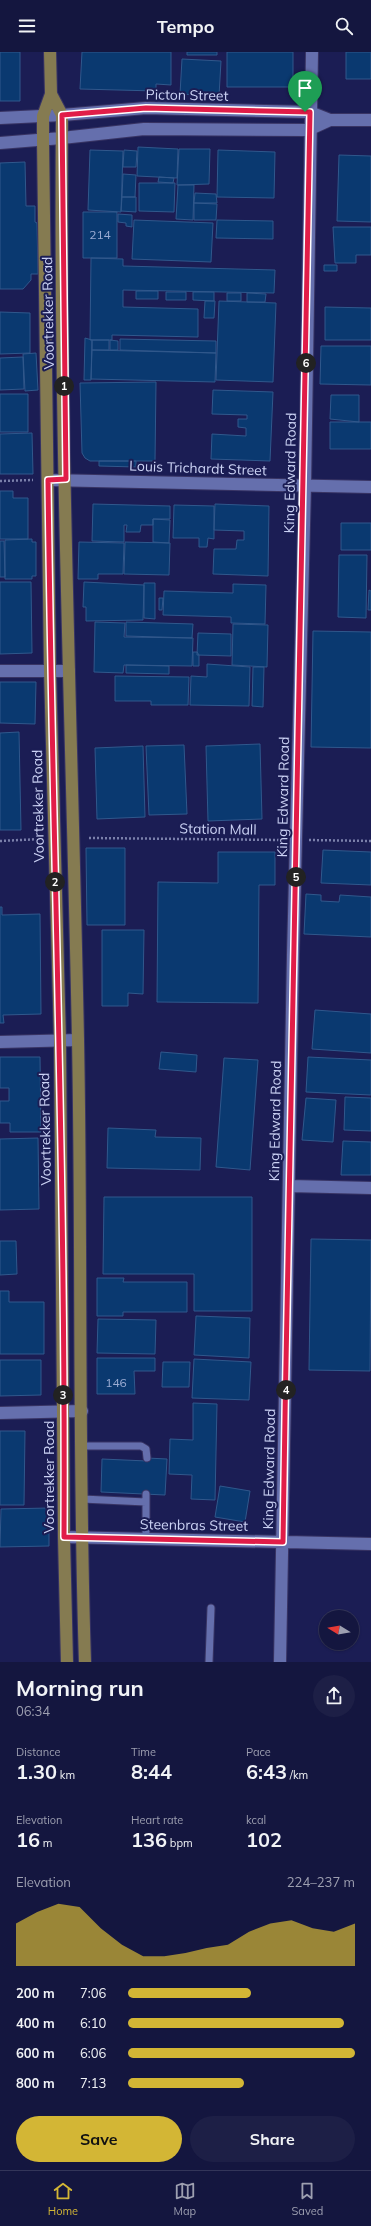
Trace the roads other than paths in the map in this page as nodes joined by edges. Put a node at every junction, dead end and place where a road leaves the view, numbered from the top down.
1 (50, 52) edge
2 (312, 52) edge
3 (51, 94) junction
4 (310, 112) junction
5 (62, 115) junction
6 (43, 116) junction
7 (0, 118) edge
8 (330, 120) junction
9 (371, 120) edge
10 (310, 129) junction
11 (62, 138) junction
12 (43, 140) junction
13 (0, 143) edge
14 (66, 479) junction
15 (48, 480) junction
16 (304, 486) junction
17 (371, 487) edge
18 (50, 670) junction
19 (69, 670) junction
20 (0, 671) edge
21 (78, 1040) junction
22 (60, 1041) junction
23 (0, 1042) edge
24 (290, 1186) junction
25 (371, 1188) edge
26 (82, 1411) junction
27 (63, 1412) junction
28 (0, 1413) edge
29 (82, 1446) junction
30 (147, 1458) dead end
31 (82, 1499) junction
32 (64, 1537) junction
33 (82, 1537) junction
34 (146, 1538) junction
35 (283, 1542) junction
36 (371, 1544) edge
37 (211, 1608) dead end
38 (67, 1662) edge
39 (85, 1662) edge
40 (209, 1662) edge
41 (280, 1662) edge

1 - 3 main road, Voortrekker Road
2 - 4 street, King Edward Road
3 - 5 main road, Voortrekker Road
3 - 6 main road, Voortrekker Road
4 - 5 street, Picton Street
4 - 8 street, Picton Street
4 - 10 street, King Edward Road
5 - 6 street, Picton Street
5 - 11 main road, Voortrekker Road
6 - 7 street, Picton Street
6 - 12 main road, Voortrekker Road
8 - 9 street, Picton Street
8 - 10 street, Picton Street
10 - 11 street, Picton Street
10 - 16 street, King Edward Road
11 - 12 street, Picton Street
11 - 14 main road, Voortrekker Road
12 - 13 street, Picton Street
12 - 15 main road, Voortrekker Road
14 - 15 street, Louis Trichardt Street
14 - 16 street, Louis Trichardt Street
14 - 19 main road, Voortrekker Road
15 - 18 main road, Voortrekker Road
16 - 17 street, Louis Trichardt Street
16 - 24 street, King Edward Road
18 - 19 street
18 - 20 street
18 - 22 main road, Voortrekker Road
19 - 21 main road, Voortrekker Road
21 - 22 street
21 - 26 main road, Voortrekker Road
22 - 23 street
22 - 27 main road, Voortrekker Road
24 - 25 street
24 - 35 street, King Edward Road
26 - 27 street
26 - 29 main road, Voortrekker Road
27 - 28 street
27 - 32 main road, Voortrekker Road
29 - 30 lane
29 - 31 main road, Voortrekker Road
31 - 33 main road, Voortrekker Road
31 - 34 lane
32 - 33 street, Steenbras Street
32 - 38 main road, Voortrekker Road
33 - 34 street, Steenbras Street
33 - 39 main road, Voortrekker Road
34 - 35 street, Steenbras Street
35 - 36 street, Steenbras Street
35 - 41 street, King Edward Road
37 - 40 lane

